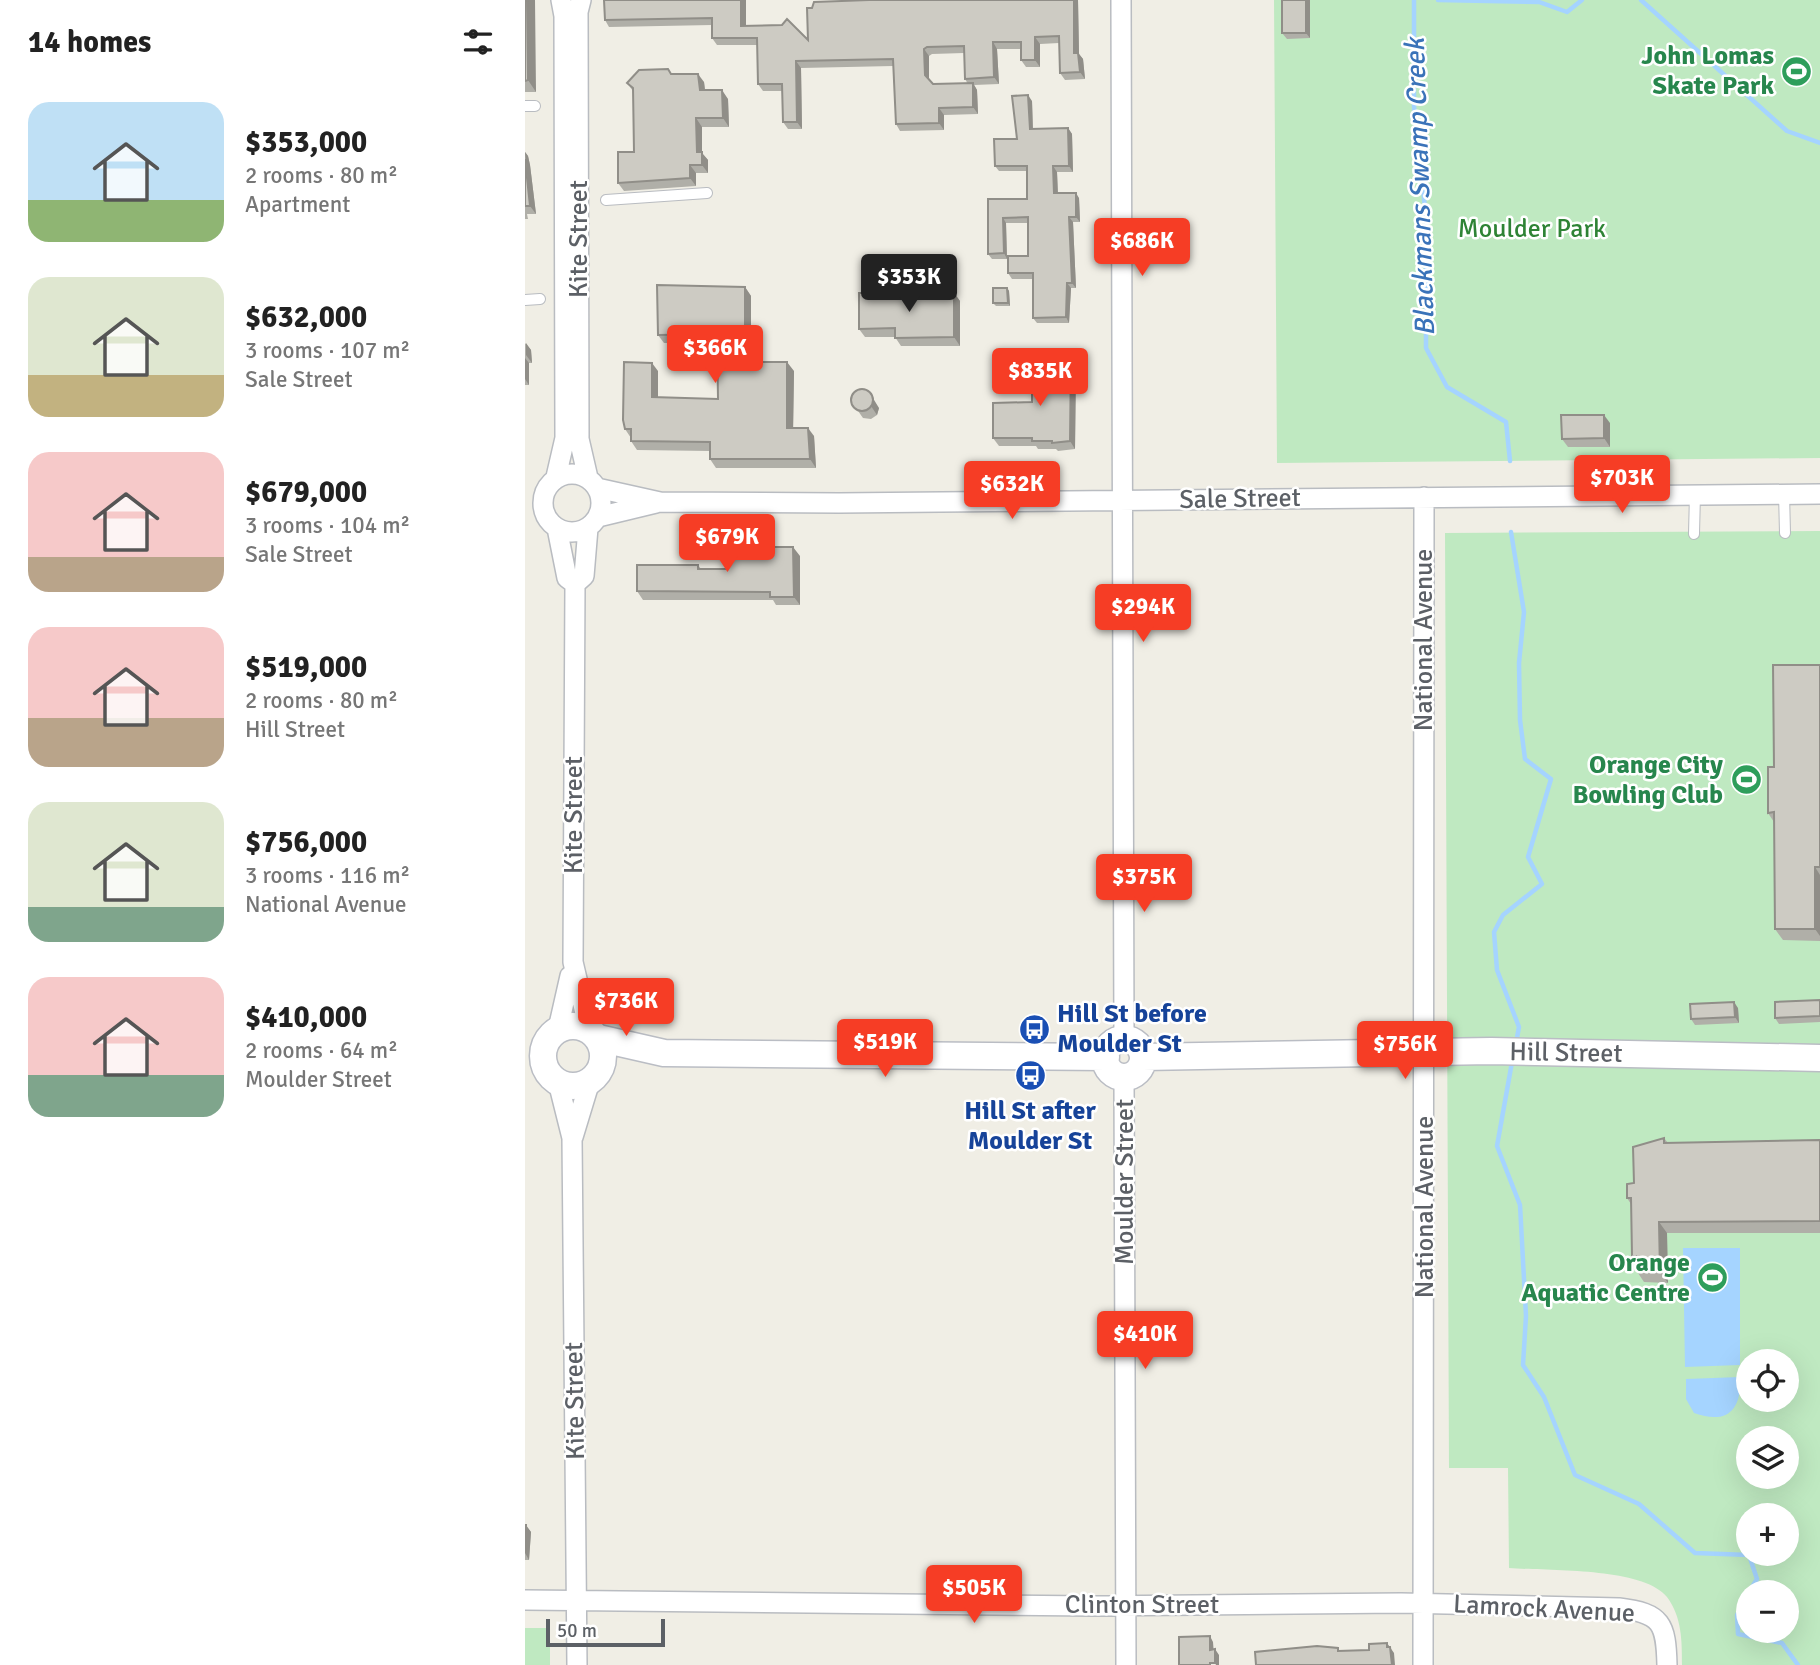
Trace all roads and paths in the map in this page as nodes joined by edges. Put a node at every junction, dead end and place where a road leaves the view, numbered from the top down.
1 (561, 0) edge
2 (581, 0) edge
3 (1121, 0) edge
4 (707, 192) dead end
5 (606, 200) dead end
6 (540, 299) dead end
7 (525, 300) edge
8 (551, 483) junction
9 (593, 483) junction
10 (1784, 493) junction
11 (525, 494) edge
12 (1695, 494) junction
13 (1820, 494) edge
14 (1424, 497) junction
15 (1123, 500) junction
16 (660, 502) junction
17 (525, 513) edge
18 (593, 522) junction
19 (553, 524) junction
20 (1784, 533) dead end
21 (1694, 534) dead end
22 (575, 584) junction
23 (573, 962) junction
24 (594, 1034) junction
25 (543, 1038) edge
26 (1115, 1048) junction
27 (1425, 1052) junction
28 (664, 1053) junction
29 (1143, 1057) junction
30 (1820, 1058) edge
31 (543, 1073) edge
32 (595, 1075) junction
33 (1124, 1077) junction
34 (572, 1138) junction
35 (525, 1600) edge
36 (577, 1600) junction
37 (1423, 1603) junction
38 (1125, 1606) junction
39 (577, 1665) edge
40 (1126, 1665) edge
41 (1423, 1665) edge
42 (1667, 1665) edge

1 - 8 street, Kite Street
2 - 9 street, Kite Street
3 - 15 street
4 - 5 lane
6 - 7 lane
8 - 9 street
8 - 11 street
8 - 19 street
9 - 16 street, Sale Street
9 - 18 street
10 - 12 street, Sale Street
10 - 13 street, Sale Street
10 - 20 lane
12 - 14 street, Sale Street
12 - 21 lane
14 - 15 street, Sale Street
14 - 27 street, National Avenue
15 - 16 street, Sale Street
15 - 26 street
16 - 18 street, Sale Street
17 - 19 street
18 - 19 street
18 - 22 street, Kite Street
19 - 22 street, Kite Street
22 - 23 street, Kite Street
23 - 24 street, Kite Street
23 - 25 street, Kite Street
24 - 25 street
24 - 28 street
24 - 32 street
25 - 31 street
26 - 28 street
26 - 29 street
26 - 33 street
27 - 29 street, Hill Street
27 - 30 street, Hill Street
27 - 37 street, National Avenue
28 - 32 street
29 - 33 street
31 - 32 street
31 - 34 street, Kite Street
32 - 34 street, Kite Street
33 - 38 street, Moulder Street
34 - 36 street, Kite Street
35 - 36 street, Clinton Street
36 - 38 street, Clinton Street
36 - 39 street, Kite Street
37 - 38 street, Clinton Street
37 - 41 street, National Avenue
37 - 42 street, Lamrock Avenue
38 - 40 street, Moulder Street

